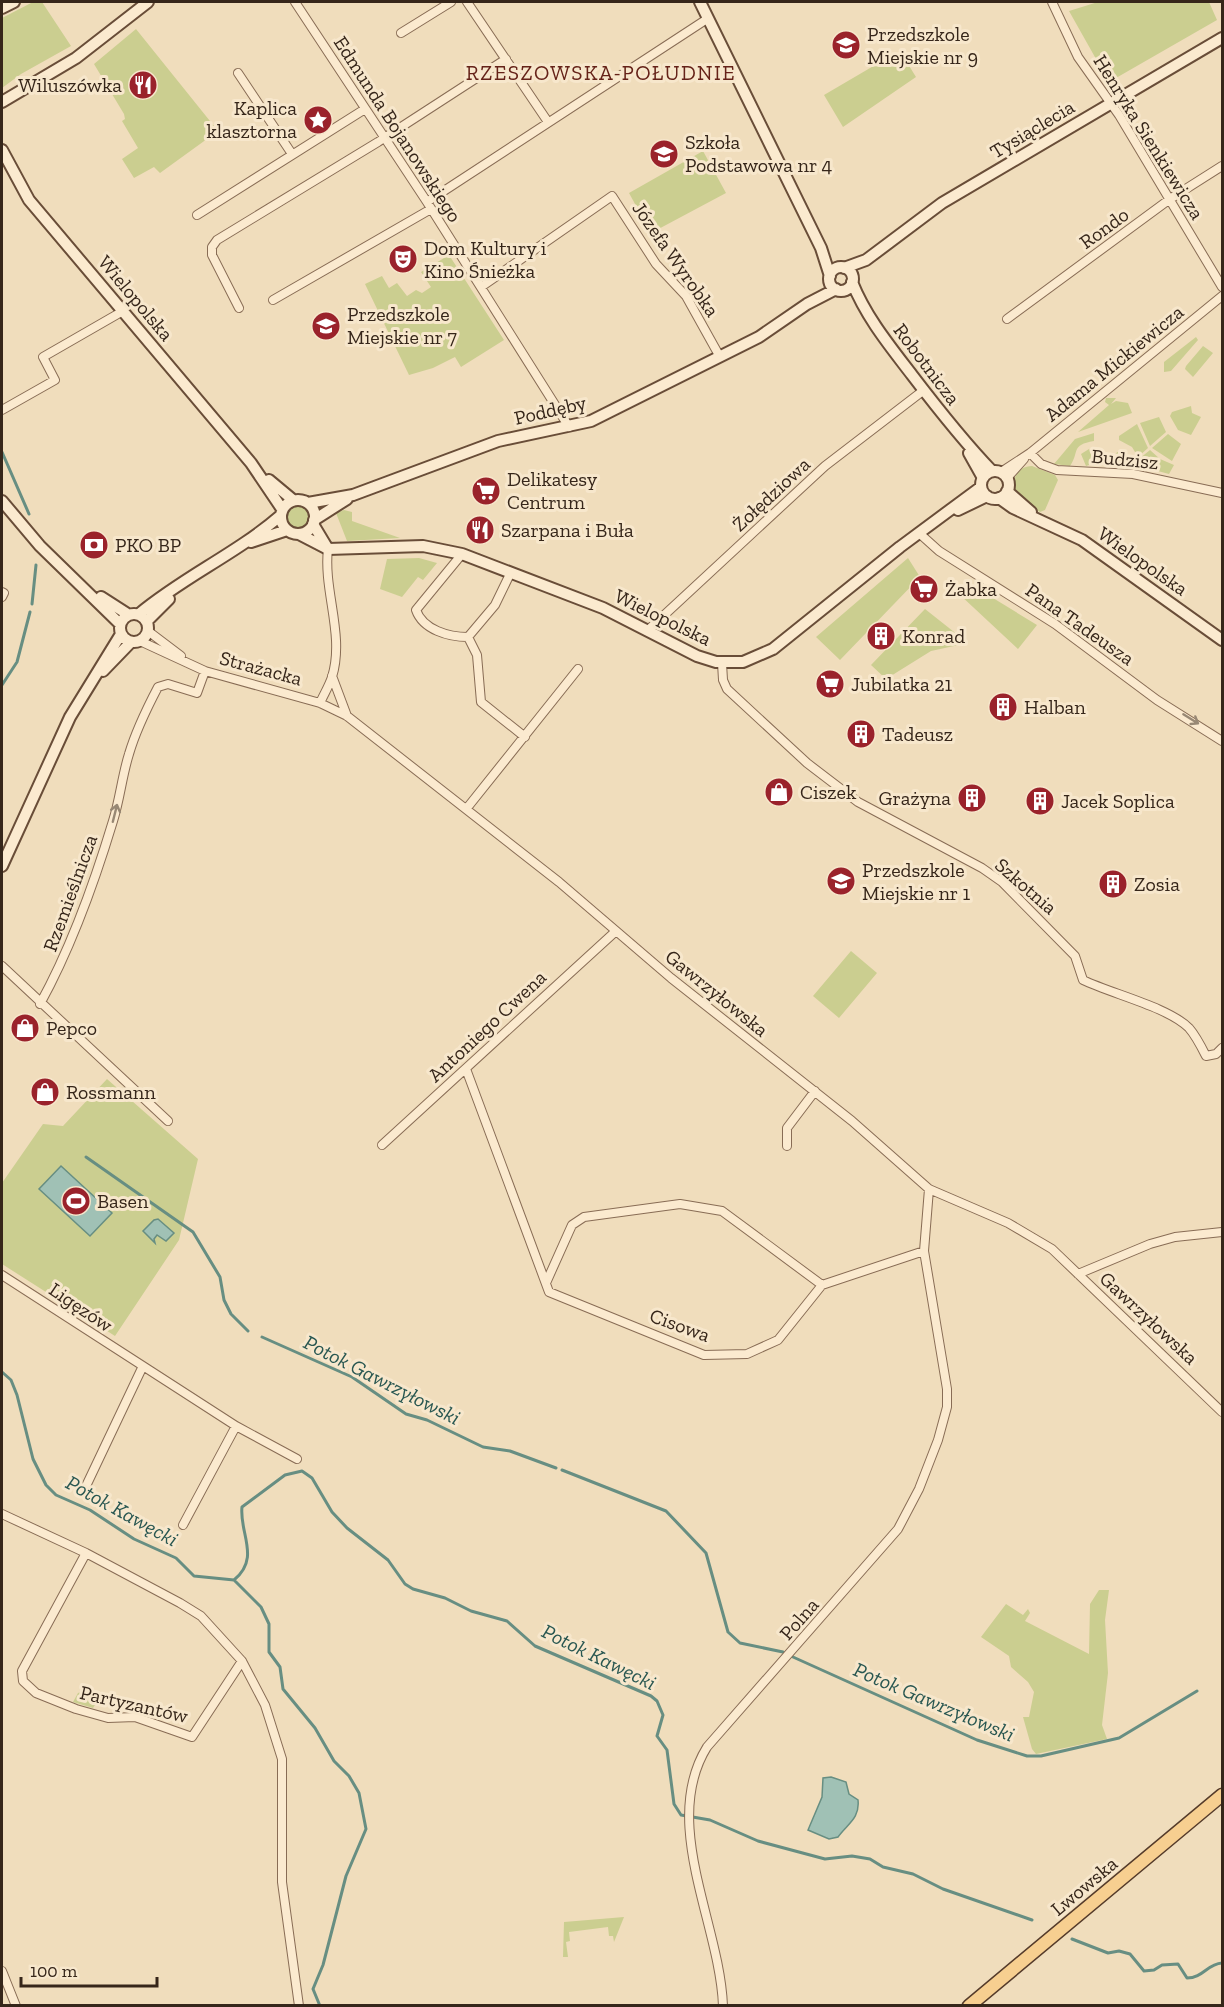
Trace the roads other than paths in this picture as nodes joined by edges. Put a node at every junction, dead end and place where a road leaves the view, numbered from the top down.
1 (14, 2) edge
2 (148, 2) edge
3 (295, 2) edge
4 (451, 2) edge
5 (467, 2) edge
6 (700, 2) edge
7 (1053, 2) edge
8 (2, 8) edge
9 (707, 20) junction
10 (401, 33) dead end
11 (1222, 38) edge
12 (506, 59) junction
13 (238, 73) dead end
14 (2, 102) edge
15 (1110, 104) junction
16 (365, 109) junction
17 (548, 122) junction
18 (385, 138) junction
19 (2, 150) edge
20 (292, 154) junction
21 (1222, 166) edge
22 (1170, 199) junction
23 (427, 202) junction
24 (432, 209) junction
25 (197, 214) dead end
26 (821, 248) junction
27 (866, 260) junction
28 (843, 268) junction
29 (852, 281) junction
30 (834, 284) junction
31 (481, 287) junction
32 (1222, 287) edge
33 (1222, 296) edge
34 (273, 300) dead end
35 (239, 308) dead end
36 (862, 308) junction
37 (123, 311) junction
38 (1006, 319) dead end
39 (720, 357) junction
40 (924, 390) junction
41 (2, 410) edge
42 (568, 427) junction
43 (1028, 454) junction
44 (251, 463) junction
45 (992, 480) junction
46 (1222, 493) edge
47 (1003, 494) junction
48 (353, 495) junction
49 (293, 500) junction
50 (2, 501) edge
51 (308, 504) junction
52 (281, 513) junction
53 (314, 522) junction
54 (287, 530) junction
55 (919, 533) junction
56 (299, 534) junction
57 (245, 543) junction
58 (328, 549) junction
59 (462, 554) junction
60 (66, 572) junction
61 (511, 572) junction
62 (141, 620) junction
63 (121, 629) junction
64 (647, 631) junction
65 (468, 637) junction
66 (1222, 640) edge
67 (136, 641) junction
68 (722, 663) junction
69 (194, 666) junction
70 (578, 669) dead end
71 (205, 671) junction
72 (332, 676) junction
73 (88, 687) junction
74 (320, 703) junction
75 (347, 716) junction
76 (525, 737) junction
77 (1222, 741) edge
78 (467, 808) junction
79 (2, 866) edge
80 (616, 931) junction
81 (2, 966) edge
82 (40, 1004) junction
83 (1222, 1048) edge
84 (466, 1069) junction
85 (815, 1091) junction
86 (168, 1120) dead end
87 (382, 1145) dead end
88 (787, 1146) dead end
89 (929, 1189) junction
90 (1222, 1232) edge
91 (924, 1251) junction
92 (1078, 1274) junction
93 (2, 1275) edge
94 (546, 1283) junction
95 (822, 1285) junction
96 (142, 1368) junction
97 (1222, 1412) edge
98 (236, 1426) junction
99 (297, 1459) dead end
100 (87, 1484) dead end
101 (2, 1514) edge
102 (183, 1525) dead end
103 (86, 1553) junction
104 (242, 1661) junction
105 (1222, 1795) edge
106 (2, 1971) edge
107 (16, 2006) edge
108 (298, 2006) edge
109 (723, 2006) edge
110 (969, 2006) edge

1 - 8 street
2 - 14 street
3 - 16 street, Edmunda Bojanowskiego
4 - 10 street
5 - 12 street
6 - 9 street
7 - 15 street, Henryka Sienkiewicza
9 - 17 street
9 - 26 street
11 - 15 street, Tysiąclecia
12 - 17 street
12 - 18 street
13 - 20 street
15 - 22 street, Henryka Sienkiewicza
15 - 27 street, Tysiąclecia
16 - 18 street, Edmunda Bojanowskiego
16 - 20 street
17 - 23 street
18 - 23 street, Edmunda Bojanowskiego
18 - 35 street
19 - 37 street, Wielopolska
20 - 25 street
21 - 22 street, Rondo
22 - 32 street, Henryka Sienkiewicza
22 - 38 street, Rondo
23 - 24 street, Edmunda Bojanowskiego
24 - 31 street, Edmunda Bojanowskiego
24 - 34 street
26 - 28 street
26 - 30 street
27 - 28 street, Tysiąclecia
27 - 29 street, Tysiąclecia
28 - 29 street
28 - 30 street
29 - 30 street
29 - 36 street, Robotnicza
30 - 36 street, Robotnicza
30 - 39 street, Poddęby
31 - 39 street, Józefa Wyrobka
31 - 42 street, Edmunda Bojanowskiego
33 - 43 street, Adama Mickiewicza
36 - 40 street, Robotnicza
37 - 41 street
37 - 44 street, Wielopolska
39 - 42 street, Poddęby
40 - 45 street, Robotnicza
40 - 64 street, Żołędziowa
42 - 48 street, Poddęby
43 - 45 street, Adama Mickiewicza
43 - 46 street, Budzisz
44 - 49 street, Wielopolska
44 - 52 street, Wielopolska
45 - 47 street
45 - 47 street
45 - 55 street, Wielopolska
47 - 66 street, Wielopolska
48 - 51 street, Poddęby
48 - 53 street, Poddęby
49 - 51 street
49 - 52 street
50 - 60 street, Strażacka
51 - 53 street
52 - 54 street
52 - 57 street
53 - 56 street
53 - 58 street
54 - 56 street
54 - 57 street
55 - 68 street, Wielopolska
55 -> 77 street, Pana Tadeusza
56 - 58 street, Wielopolska
57 - 62 street
58 - 59 street, Wielopolska
58 - 72 street
59 - 61 street, Wielopolska
59 - 65 street
60 - 62 street, Strażacka
60 - 63 street, Strażacka
61 - 64 street, Wielopolska
61 - 65 street
62 - 63 street
62 - 67 street
62 - 69 street, Strażacka
63 - 67 street, Strażacka
63 - 73 street
64 - 68 street, Wielopolska
65 - 76 street
67 - 69 street, Strażacka
67 - 73 street
68 - 83 street, Szkotnia
69 - 71 street, Strażacka
70 - 76 street
71 - 74 street, Strażacka
82 -> 71 street, Rzemieślnicza
72 - 74 street
72 - 75 street
73 - 79 street
74 - 75 street, Gawrzyłowska
75 - 78 street, Gawrzyłowska
76 - 78 street
78 - 80 street, Gawrzyłowska
80 - 84 street, Antoniego Cwena
80 - 85 street, Gawrzyłowska
81 - 82 street
82 - 86 street
84 - 87 street, Antoniego Cwena
84 - 94 street
85 - 88 street
85 - 89 street, Gawrzyłowska
89 - 91 street, Polna
89 - 92 street, Gawrzyłowska
90 - 92 street, Gawrzyłowska
91 - 95 street
91 - 109 street, Polna
92 - 97 street, Gawrzyłowska
93 - 96 street, Ligęzów
94 - 95 street, Cisowa
94 - 95 street
96 - 98 street, Ligęzów
96 - 100 street
98 - 99 street, Ligęzów
98 - 102 street
101 - 103 street
103 - 104 street
103 - 104 street, Partyzantów
104 - 108 street
105 - 110 main road, Lwowska
106 - 107 street

